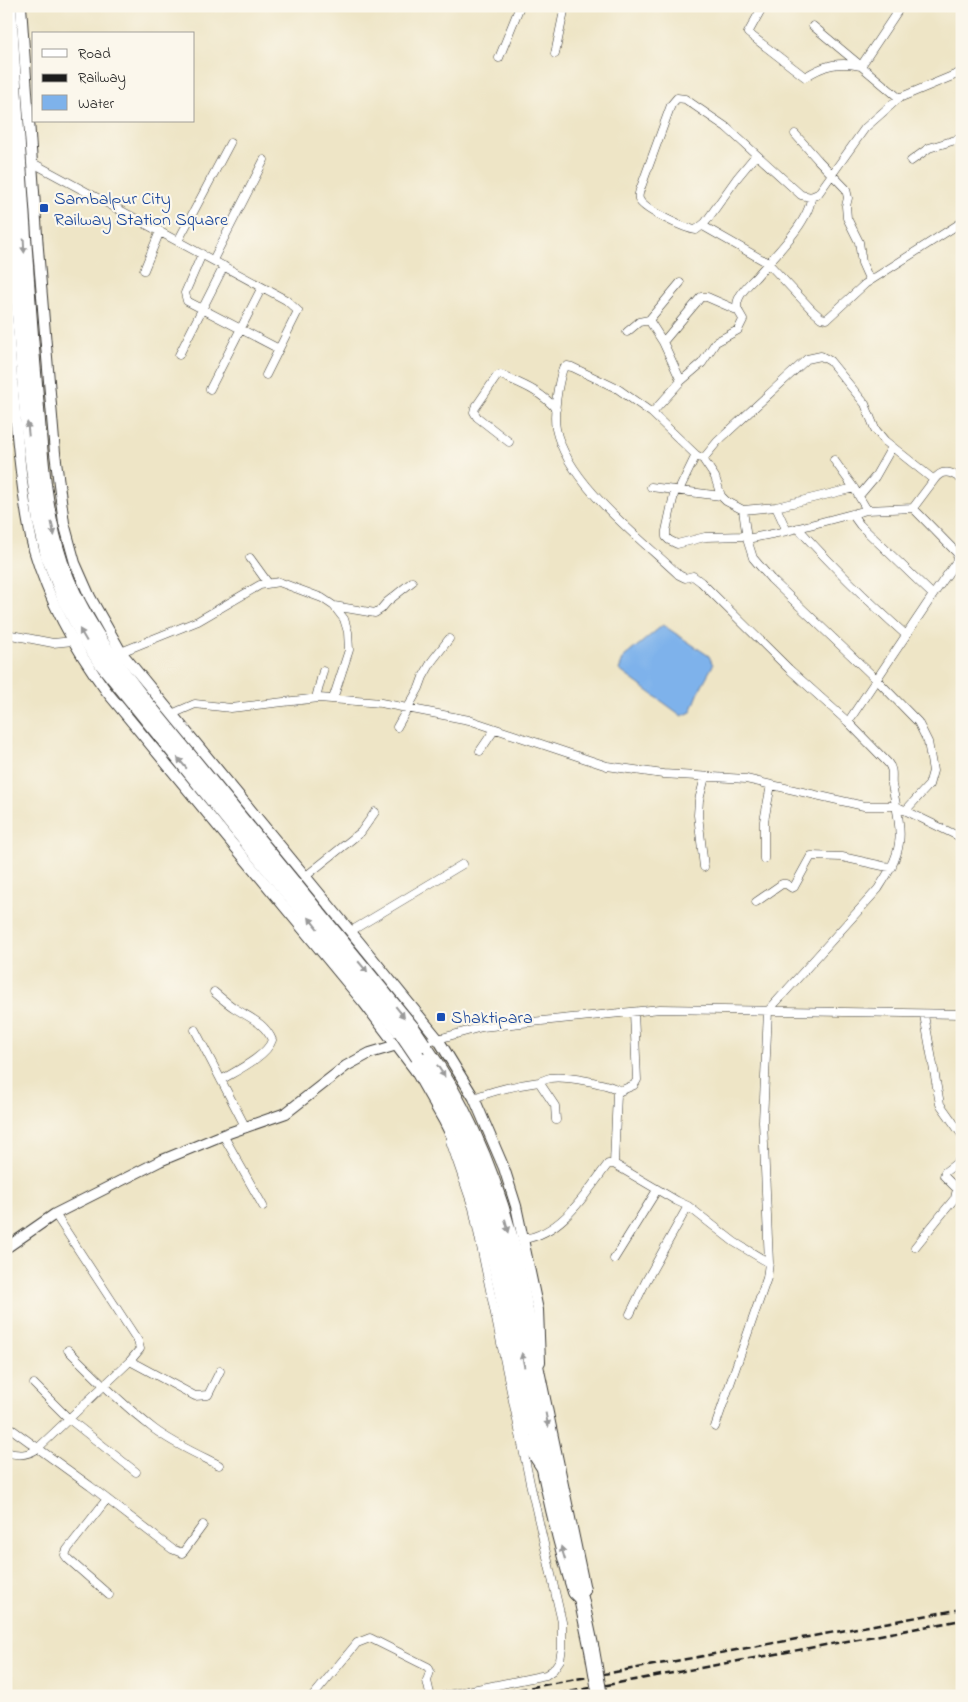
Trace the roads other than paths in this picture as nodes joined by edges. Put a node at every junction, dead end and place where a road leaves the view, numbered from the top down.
1 (9, 6) edge
2 (22, 6) edge
3 (520, 6) edge
4 (565, 6) edge
5 (763, 6) edge
6 (900, 6) edge
7 (813, 26) dead end
8 (555, 54) dead end
9 (499, 58) dead end
10 (862, 66) junction
11 (961, 74) edge
12 (899, 98) junction
13 (795, 134) dead end
14 (962, 138) edge
15 (230, 143) dead end
16 (6, 150) edge
17 (756, 156) junction
18 (264, 160) dead end
19 (911, 161) dead end
20 (31, 162) junction
21 (831, 175) junction
22 (18, 197) edge
23 (811, 198) junction
24 (962, 222) edge
25 (703, 226) junction
26 (160, 231) junction
27 (178, 241) junction
28 (202, 254) junction
29 (213, 260) junction
30 (768, 263) junction
31 (224, 266) junction
32 (144, 270) dead end
33 (870, 281) junction
34 (680, 283) dead end
35 (262, 287) junction
36 (6, 301) edge
37 (202, 310) junction
38 (737, 310) junction
39 (649, 320) junction
40 (7, 323) edge
41 (240, 329) junction
42 (627, 332) dead end
43 (663, 342) junction
44 (279, 349) junction
45 (179, 355) dead end
46 (266, 375) dead end
47 (681, 381) junction
48 (210, 389) dead end
49 (556, 409) junction
50 (652, 413) junction
51 (509, 442) dead end
52 (892, 446) junction
53 (700, 457) junction
54 (834, 460) dead end
55 (934, 480) junction
56 (962, 480) edge
57 (651, 487) dead end
58 (854, 488) junction
59 (677, 490) junction
60 (721, 496) junction
61 (859, 496) junction
62 (776, 507) junction
63 (913, 508) junction
64 (744, 510) junction
65 (867, 510) junction
66 (852, 514) junction
67 (798, 528) junction
68 (786, 531) junction
69 (746, 538) junction
70 (960, 557) edge
71 (250, 558) dead end
72 (412, 582) dead end
73 (268, 583) junction
74 (933, 595) junction
75 (334, 606) junction
76 (6, 634) edge
77 (906, 635) junction
78 (449, 639) dead end
79 (73, 641) junction
80 (121, 652) junction
81 (323, 671) dead end
82 (876, 680) junction
83 (316, 698) junction
84 (333, 699) junction
85 (409, 708) junction
86 (172, 714) junction
87 (848, 722) junction
88 (397, 727) dead end
89 (495, 729) junction
90 (480, 751) dead end
91 (705, 776) junction
92 (771, 785) junction
93 (896, 806) junction
94 (906, 810) junction
95 (375, 812) dead end
96 (962, 838) edge
97 (764, 859) dead end
98 (463, 864) dead end
99 (704, 867) dead end
100 (892, 867) junction
101 (306, 876) junction
102 (756, 902) dead end
103 (351, 931) junction
104 (214, 992) dead end
105 (768, 1011) junction
106 (634, 1012) junction
107 (962, 1014) edge
108 (924, 1015) junction
109 (196, 1030) dead end
110 (438, 1039) junction
111 (396, 1045) junction
112 (221, 1080) junction
113 (538, 1082) junction
114 (620, 1091) junction
115 (474, 1098) junction
116 (556, 1120) dead end
117 (246, 1128) junction
118 (450, 1131) junction
119 (962, 1134) edge
120 (223, 1135) junction
121 (962, 1159) edge
122 (614, 1164) junction
123 (487, 1182) junction
124 (657, 1190) junction
125 (264, 1206) dead end
126 (688, 1206) junction
127 (56, 1214) junction
128 (523, 1239) junction
129 (915, 1246) dead end
130 (6, 1248) edge
131 (614, 1259) dead end
132 (769, 1263) junction
133 (630, 1314) dead end
134 (68, 1350) dead end
135 (130, 1361) junction
136 (220, 1370) dead end
137 (34, 1384) dead end
138 (103, 1385) junction
139 (540, 1386) junction
140 (69, 1418) junction
141 (6, 1425) edge
142 (715, 1427) dead end
143 (38, 1448) junction
144 (6, 1452) edge
145 (219, 1464) dead end
146 (136, 1472) dead end
147 (544, 1472) junction
148 (107, 1499) junction
149 (204, 1525) dead end
150 (109, 1595) dead end
151 (581, 1598) junction
152 (313, 1696) edge
153 (433, 1696) edge
154 (443, 1696) edge
155 (600, 1696) edge

1 - 22 highway
2 - 20 main road
3 - 9 street
4 - 8 street
5 - 10 street
6 - 10 street
7 - 10 street
10 - 12 street
11 - 12 street
12 - 21 street
13 - 21 street
14 - 19 street
15 - 27 street
16 - 22 highway
17 - 23 street
17 - 25 street
17 - 25 street
18 - 29 street
20 - 22 main road
20 - 26 street
21 - 23 street
21 - 33 street
22 - 80 main road
22 - 123 highway, bridge
23 - 30 street
24 - 33 street
25 - 30 street
26 - 27 street
26 - 32 street
27 - 28 street
28 - 29 street
28 - 37 street
29 - 31 street
30 - 33 street
30 - 38 street
31 - 35 street
31 - 37 street
34 - 39 street
35 - 41 street
35 - 44 street
36 - 40 main road
37 - 41 street
37 - 45 street
38 - 43 street
38 - 47 street
39 - 42 street
39 - 43 street
40 - 79 main road
41 - 44 street
41 - 48 street
43 - 47 street
44 - 46 street
47 - 50 street
49 - 50 street
49 - 51 street
49 - 87 street
50 - 53 street
52 - 53 street
52 - 55 street
52 - 61 street
53 - 59 street
53 - 60 street
54 - 58 street
55 - 56 street
55 - 63 street
57 - 59 street
58 - 61 street
58 - 62 street
59 - 60 street
59 - 69 street
60 - 64 street
61 - 65 street
62 - 64 street
62 - 68 street
63 - 65 street
63 - 70 street
64 - 69 street
65 - 66 street
66 - 67 street
66 - 74 street
67 - 68 street
67 - 77 street
68 - 69 street
69 - 82 street
70 - 74 street
71 - 73 street
72 - 75 street
73 - 75 street
73 - 80 street
74 - 77 street
75 - 84 street
76 - 79 street
77 - 82 street
78 - 85 street
79 - 111 main road
80 - 86 main road
81 - 83 street
82 - 87 street
82 - 94 street
83 - 84 street
83 - 86 street
84 - 85 street
85 - 88 street
85 - 89 street
86 - 101 main road
87 - 93 street
89 - 90 street
89 - 91 street
91 - 92 street
91 - 99 street
92 - 93 street
92 - 97 street
93 - 94 street
93 - 100 street
94 - 96 street
95 - 101 street
98 - 103 street
100 - 102 street
100 - 105 street
101 - 103 main road
103 - 110 main road
104 - 112 street
105 - 106 street
105 - 108 street
105 - 132 street
106 - 110 street
106 - 114 street
107 - 108 street
108 - 119 street
109 - 112 street
110 - 111 street
110 - 115 main road
111 - 117 main road
111 - 118 main road
112 - 117 street
113 - 114 street
113 - 115 street
113 - 116 street
114 - 122 street
115 - 128 main road
117 - 120 main road
118 - 147 main road
118 - 154 street
120 - 125 street
120 - 127 main road
121 - 129 street
122 - 124 street
122 - 128 street
123 -> 139 highway
147 -> 123 highway
124 - 126 street
124 - 131 street
126 - 132 street
126 - 133 street
127 - 130 main road
127 - 135 street
128 - 139 main road
132 - 142 street
134 - 138 street
135 - 136 street
135 - 138 street
137 - 140 street
138 - 140 street
138 - 145 street
139 -> 151 highway
140 - 143 street
140 - 146 street
141 - 143 street
143 - 144 street
143 - 148 street
151 -> 147 highway
148 - 149 street
148 - 150 street
151 - 155 highway, bridge
152 - 153 street

